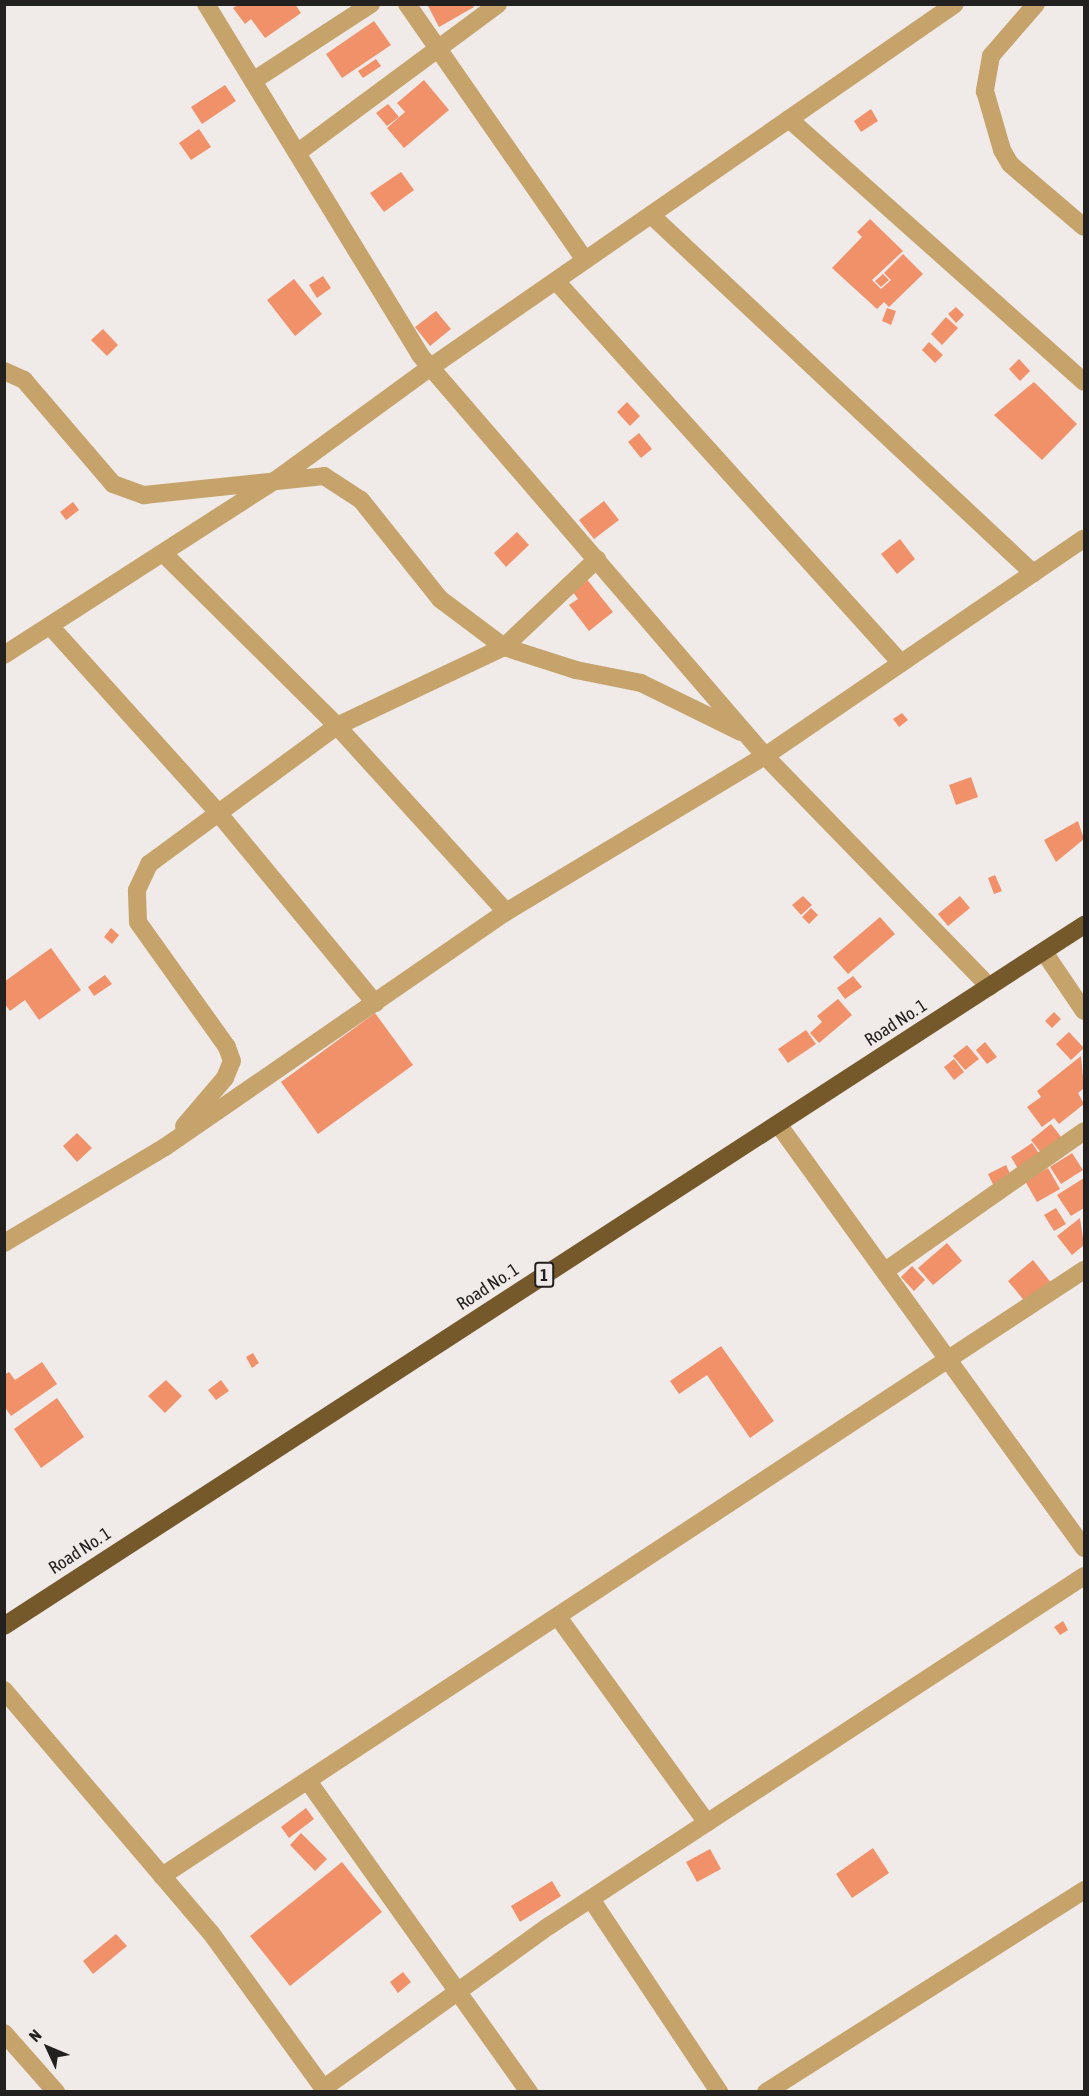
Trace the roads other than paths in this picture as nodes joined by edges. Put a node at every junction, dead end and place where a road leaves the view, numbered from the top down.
1 (206, 4) edge
2 (371, 4) edge
3 (407, 4) edge
4 (498, 4) edge
5 (955, 4) edge
6 (1036, 4) edge
7 (437, 48) junction
8 (253, 81) junction
9 (789, 119) junction
10 (297, 153) junction
11 (651, 215) junction
12 (1084, 227) edge
13 (585, 260) junction
14 (556, 281) junction
15 (431, 367) junction
16 (4, 371) edge
17 (1084, 382) edge
18 (280, 477) junction
19 (1084, 538) edge
20 (164, 554) junction
21 (597, 559) junction
22 (1033, 573) junction
23 (51, 627) junction
24 (504, 647) junction
25 (4, 655) edge
26 (901, 663) junction
27 (336, 726) junction
28 (748, 736) junction
29 (765, 756) junction
30 (220, 815) junction
31 (506, 912) junction
32 (1084, 925) edge
33 (1044, 952) junction
34 (990, 987) junction
35 (375, 1003) junction
36 (1084, 1011) edge
37 (778, 1124) junction
38 (1084, 1131) edge
39 (165, 1147) junction
40 (4, 1243) edge
41 (1084, 1270) edge
42 (885, 1271) junction
43 (949, 1361) junction
44 (1084, 1548) edge
45 (1084, 1576) edge
46 (558, 1617) junction
47 (4, 1626) edge
48 (4, 1690) edge
49 (308, 1781) junction
50 (707, 1823) junction
51 (162, 1876) junction
52 (1084, 1890) edge
53 (591, 1899) junction
54 (461, 1990) junction
55 (4, 2033) edge
56 (325, 2090) edge
57 (56, 2091) edge
58 (529, 2091) edge
59 (719, 2091) edge
60 (766, 2091) edge

1 - 8 street
2 - 8 street
3 - 7 street
4 - 7 street
5 - 9 street
6 - 12 street
7 - 10 street
7 - 13 street
8 - 10 street
9 - 11 street
9 - 17 street
10 - 15 street
11 - 13 street
11 - 22 street
13 - 14 street
14 - 15 street
14 - 26 street
15 - 18 street
15 - 21 street
16 - 18 street
18 - 20 street
18 - 24 street
19 - 22 street
20 - 23 street
20 - 27 street
21 - 24 street
21 - 28 street
22 - 26 street
23 - 25 street
23 - 30 street
24 - 27 street
24 - 28 street
26 - 29 street
27 - 30 street
27 - 31 street
28 - 29 street
29 - 31 street
29 - 34 street
30 - 35 street
30 - 39 street
31 - 35 street
32 - 33 highway, Road No. 1 / 1
33 - 34 highway, Road No. 1 / 1
33 - 36 street
34 - 37 highway, Road No. 1 / 1
35 - 39 street
37 - 42 street
37 - 47 highway, Road No. 1 / 1
38 - 42 street
39 - 40 street
41 - 43 street
42 - 43 street
43 - 44 street
43 - 46 street
45 - 50 street
46 - 49 street
46 - 50 street
48 - 51 street
49 - 51 street
49 - 54 street
50 - 53 street
51 - 56 street
52 - 60 street
53 - 54 street
53 - 59 street
54 - 56 street
54 - 58 street
55 - 57 street

